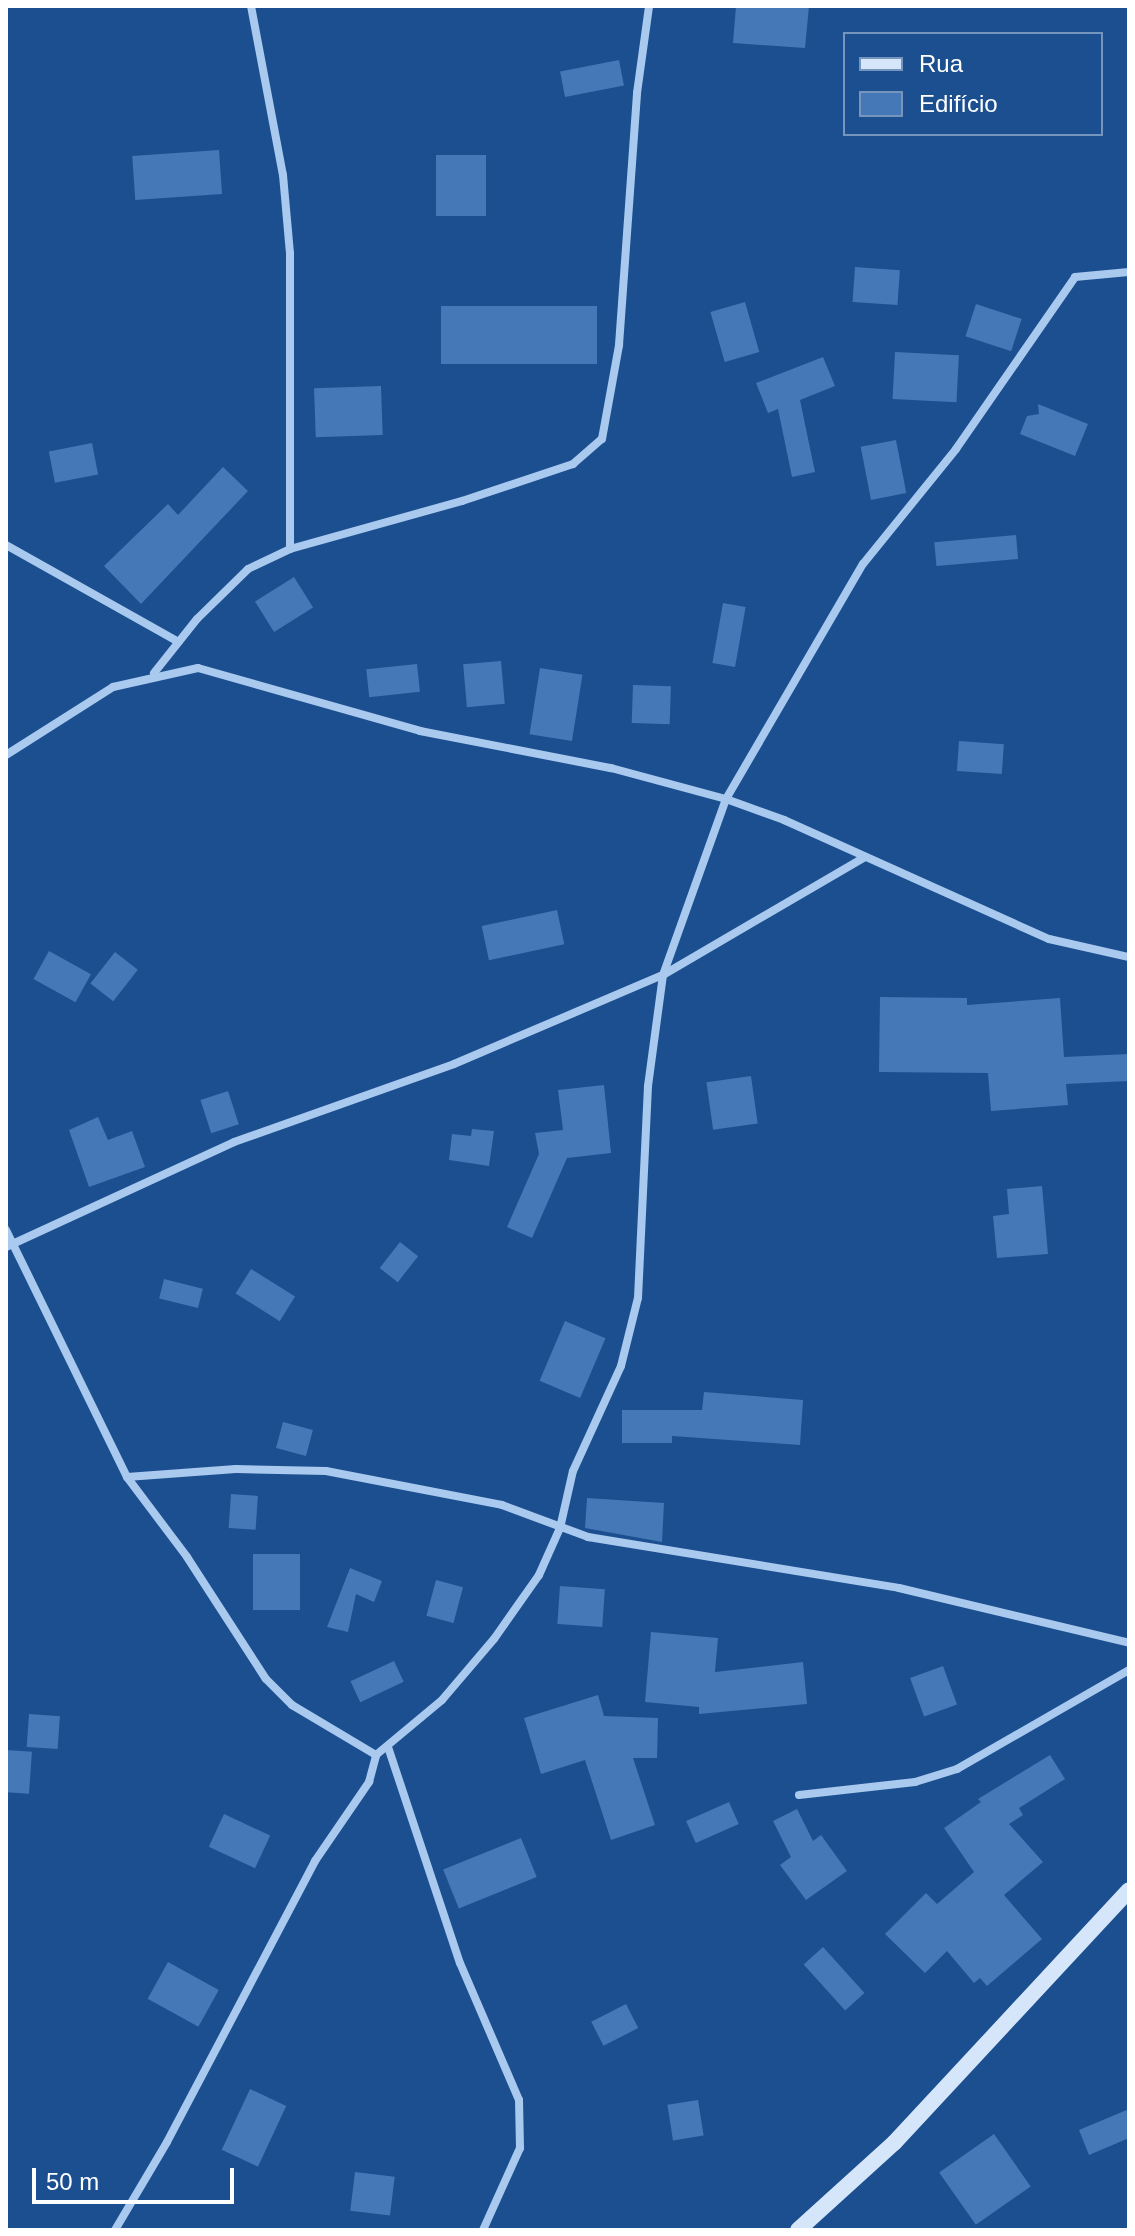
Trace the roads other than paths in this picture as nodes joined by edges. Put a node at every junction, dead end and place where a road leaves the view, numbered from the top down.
1 (251, 6) edge
2 (649, 6) edge
3 (1129, 272) edge
4 (6, 545) edge
5 (290, 549) junction
6 (179, 642) junction
7 (153, 674) junction
8 (6, 755) edge
9 (726, 799) junction
10 (865, 857) junction
11 (1129, 957) edge
12 (663, 975) junction
13 (6, 1230) edge
14 (10, 1246) edge
15 (127, 1477) junction
16 (560, 1528) junction
17 (1129, 1643) edge
18 (1129, 1670) edge
19 (388, 1747) junction
20 (376, 1755) junction
21 (799, 1795) dead end
22 (1129, 1890) edge
23 (803, 2229) edge
24 (115, 2230) edge
25 (483, 2230) edge

1 - 5 street
2 - 5 street
3 - 9 street
4 - 6 street
5 - 6 street
6 - 7 street
7 - 8 street
7 - 9 street
9 - 10 street
9 - 12 street
10 - 11 street
10 - 12 street
12 - 14 street
12 - 16 street
13 - 14 street
14 - 15 street
15 - 16 street
15 - 20 street
16 - 17 street
16 - 19 street
18 - 21 street
19 - 20 street
19 - 25 street
20 - 24 street
22 - 23 street

